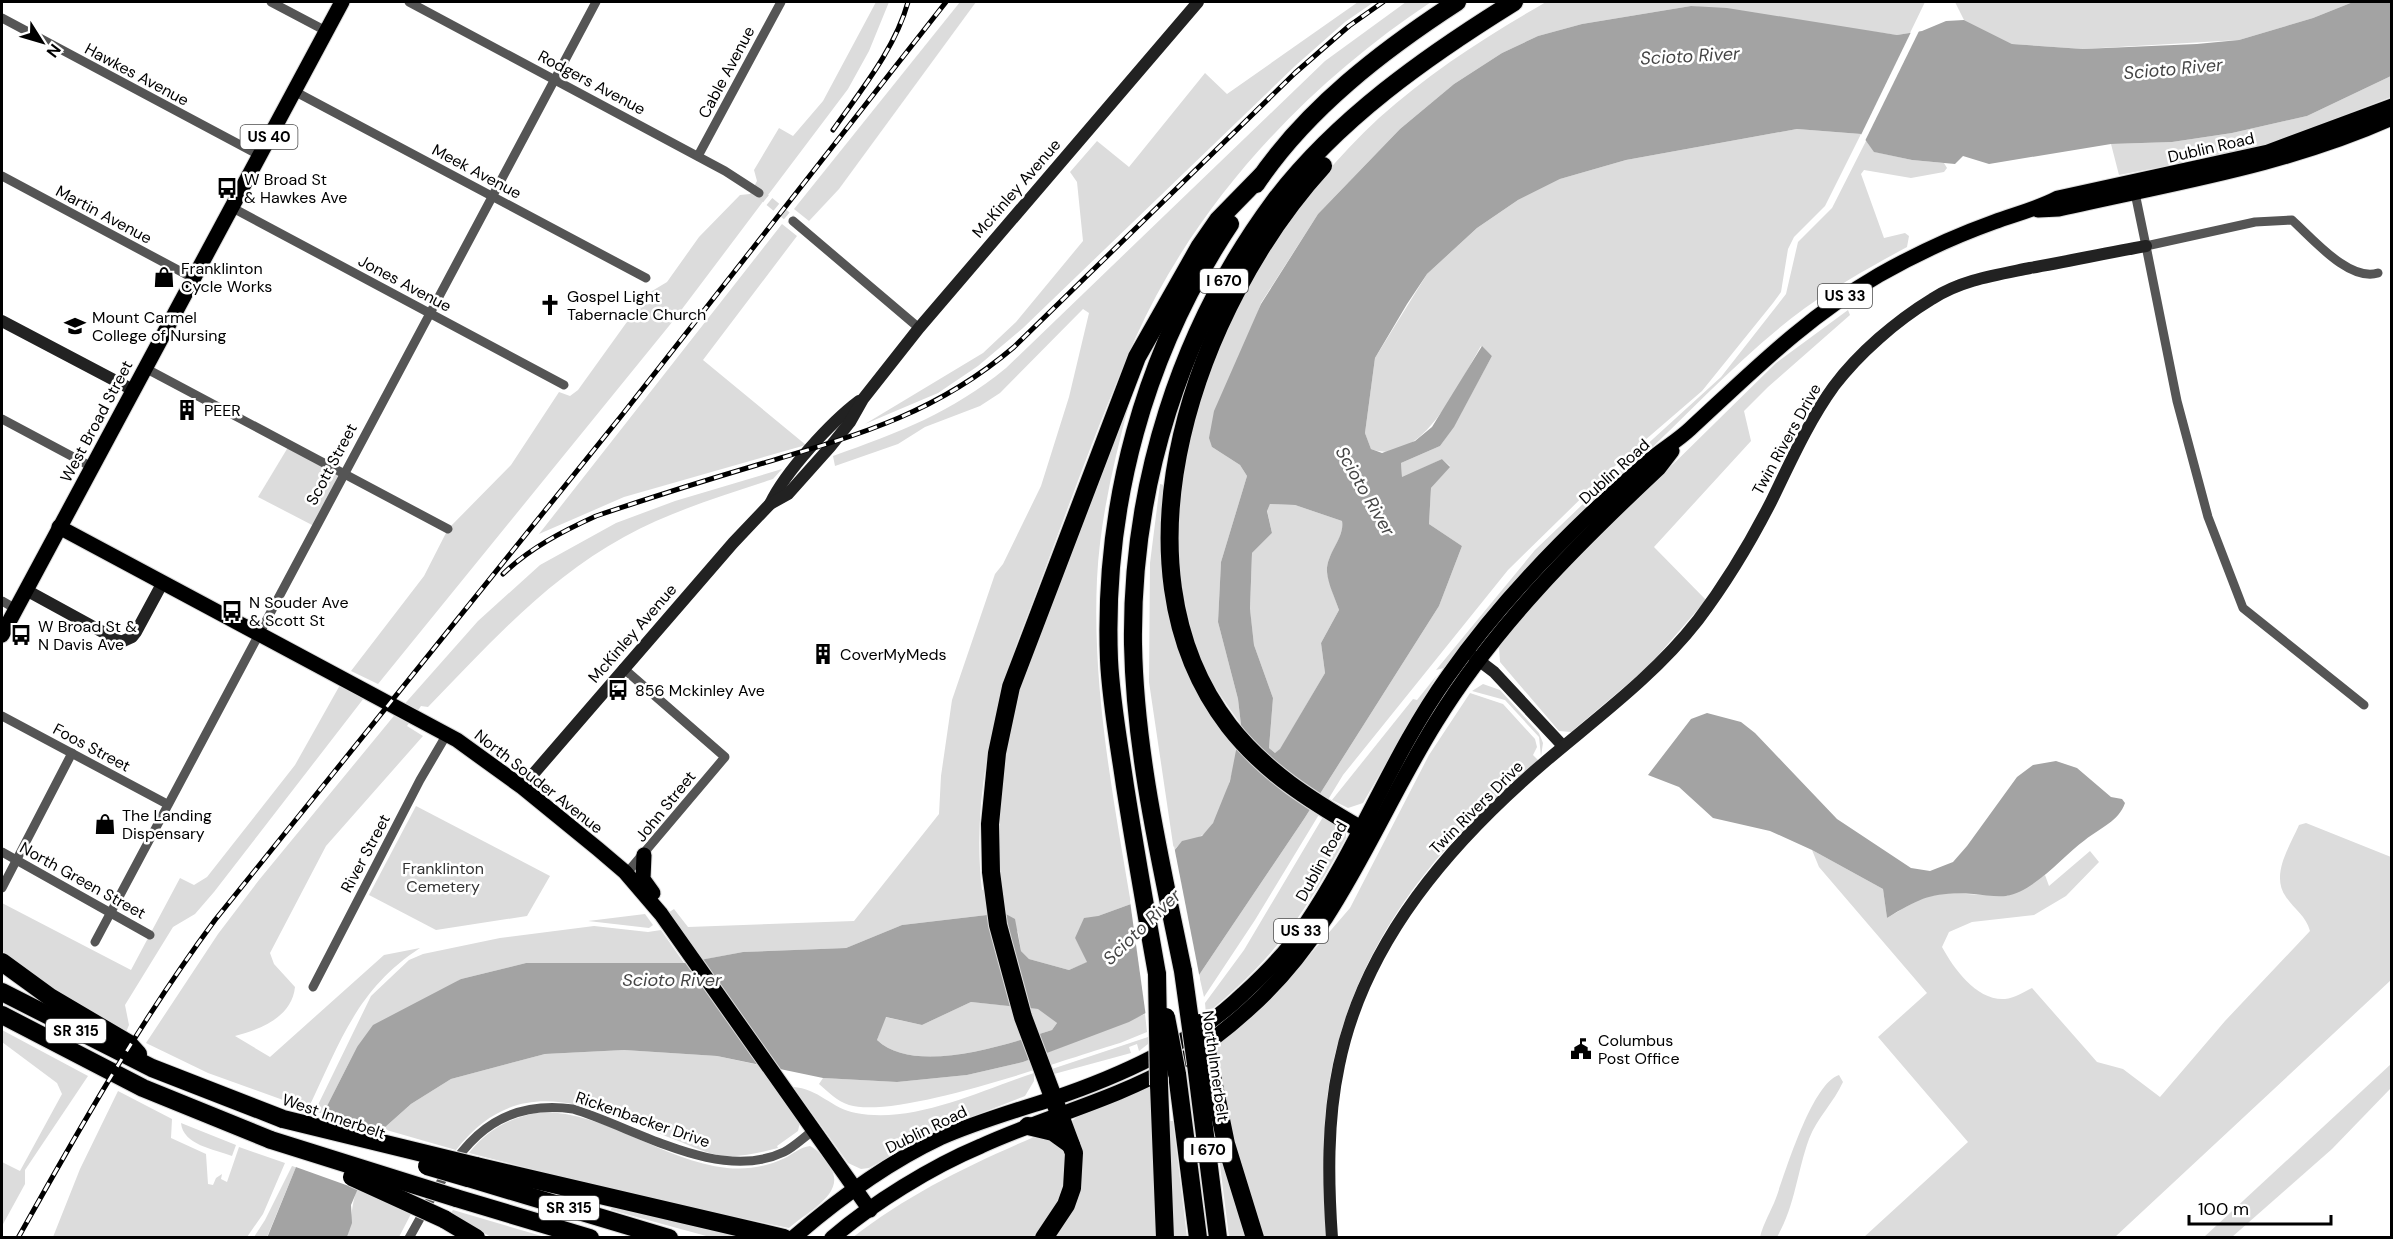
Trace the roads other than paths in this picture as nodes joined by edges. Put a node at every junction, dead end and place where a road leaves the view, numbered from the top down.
1 (271, 2) edge
2 (342, 2) edge
3 (409, 2) edge
4 (596, 2) edge
5 (780, 2) edge
6 (1198, 2) edge
7 (1457, 2) edge
8 (1514, 2) edge
9 (2, 18) edge
10 (326, 32) junction
11 (1407, 74) junction
12 (555, 79) junction
13 (294, 91) junction
14 (2391, 106) edge
15 (2391, 118) edge
16 (259, 155) junction
17 (698, 156) junction
18 (1262, 175) junction
19 (2, 176) edge
20 (759, 193) tunnel mouth
21 (2135, 193) junction
22 (492, 196) junction
23 (231, 207) junction
24 (2035, 210) junction
25 (794, 221) tunnel mouth
26 (2146, 246) junction
27 (2378, 273) dead end
28 (193, 278) junction
29 (646, 278) dead end
30 (429, 313) junction
31 (2, 321) edge
32 (920, 328) junction
33 (145, 368) junction
34 (564, 385) dead end
35 (133, 390) junction
36 (2, 419) edge
37 (1686, 432) junction
38 (92, 467) junction
39 (343, 472) junction
40 (59, 527) junction
41 (448, 529) dead end
42 (163, 582) junction
43 (26, 590) junction
44 (2, 601) edge
45 (16, 609) junction
46 (258, 633) junction
47 (2, 635) edge
48 (1466, 650) junction
49 (1479, 660) junction
50 (623, 668) junction
51 (2364, 705) dead end
52 (2, 716) edge
53 (447, 734) junction
54 (1563, 746) junction
55 (72, 753) junction
56 (522, 787) junction
57 (167, 804) junction
58 (1360, 829) junction
59 (2, 852) edge
60 (644, 855) junction
61 (16, 860) junction
62 (626, 874) junction
63 (2, 888) edge
64 (656, 908) junction
65 (111, 911) junction
66 (150, 935) dead end
67 (95, 942) dead end
68 (2, 962) edge
69 (1157, 974) junction
70 (313, 987) dead end
71 (2, 992) edge
72 (2, 1015) edge
73 (1238, 1018) junction
74 (1202, 1060) junction
75 (152, 1068) junction
76 (1056, 1106) junction
77 (1028, 1126) junction
78 (814, 1130) junction
79 (271, 1140) junction
80 (1072, 1146) junction
81 (472, 1172) junction
82 (855, 1189) junction
83 (870, 1210) junction
84 (409, 1238) edge
85 (476, 1238) edge
86 (590, 1238) edge
87 (669, 1238) edge
88 (784, 1238) edge
89 (794, 1238) edge
90 (832, 1238) edge
91 (1044, 1238) edge
92 (1165, 1238) edge
93 (1198, 1238) edge
94 (1218, 1238) edge
95 (1255, 1238) edge
96 (1332, 1238) edge

1 - 10 street
2 - 10 main road, West Broad Street / US 40
3 - 12 street, Rodgers Avenue
4 - 12 street, Scott Street
5 - 17 street, Cable Avenue
6 - 32 main road, McKinley Avenue
7 - 18 highway, I 670
8 - 11 highway, I 670
9 - 16 street, Hawkes Avenue
10 - 13 main road, West Broad Street / US 40
11 - 58 highway
11 - 74 highway, I 670, bridge
12 - 17 street, Rodgers Avenue
12 - 22 street, Scott Street
13 - 16 main road, West Broad Street / US 40
13 - 22 street, Meek Avenue
14 - 24 main road, Dublin Road / US 33
15 - 21 main road, Dublin Road / US 33
16 - 23 main road, West Broad Street / US 40
17 - 20 street, Rodgers Avenue
18 - 69 highway, I 670
18 - 76 highway
19 - 28 street, Martin Avenue
21 - 24 main road, Dublin Road / US 33
21 - 26 street
22 - 29 street, Meek Avenue
22 - 30 street, Scott Street
23 - 28 main road, West Broad Street / US 40
23 - 30 street, Jones Avenue
24 - 37 main road, Dublin Road / US 33
25 - 32 street
26 - 27 street
26 - 51 street
26 - 54 main road, Twin Rivers Drive
28 - 33 main road, West Broad Street / US 40
30 - 34 street, Jones Avenue
30 - 39 street, Scott Street
31 - 35 main road
32 - 50 main road, McKinley Avenue
33 - 35 main road, West Broad Street / US 40
33 - 39 street
35 - 38 main road, West Broad Street / US 40
36 - 38 street
37 - 48 main road, Dublin Road / US 33
37 - 49 main road, Dublin Road / US 33
38 - 40 main road, West Broad Street / US 40
39 - 41 street
39 - 46 street, Scott Street
40 - 42 main road, North Souder Avenue
40 - 43 main road, West Broad Street / US 40
42 - 43 main road
42 - 46 main road, North Souder Avenue
43 - 45 main road, West Broad Street / US 40
44 - 45 street
45 - 47 main road, West Broad Street / US 40
46 - 53 main road, North Souder Avenue
46 - 57 street, Scott Street
48 - 49 main road
48 - 58 main road, Dublin Road / US 33
49 - 54 main road
49 - 73 main road, Dublin Road / US 33
50 - 56 main road, McKinley Avenue
50 - 60 street, John Street
52 - 55 street, Foos Street
53 - 56 main road, North Souder Avenue
53 - 70 street, River Street
54 - 96 main road, Twin Rivers Drive
55 - 57 street, Foos Street
55 - 61 street
56 - 62 main road, North Souder Avenue
57 - 65 street, Scott Street
58 - 73 main road
58 - 76 main road, Dublin Road / US 33
59 - 61 street, North Green Street
60 - 62 street, John Street
60 - 64 main road
61 - 63 street
61 - 65 street, North Green Street
62 - 64 main road, North Souder Avenue
64 - 78 main road, North Souder Avenue
65 - 66 street, North Green Street
65 - 67 street, Scott Street
68 - 75 highway
69 - 92 highway, bridge
69 - 93 highway, I 670, bridge
71 - 75 highway, West Innerbelt / SR 315
72 - 79 highway, SR 315
73 - 76 main road, Dublin Road / US 33
74 - 94 highway, North Innerbelt / I 670
74 - 95 highway
75 - 81 highway, West Innerbelt / SR 315, bridge
76 - 77 main road, Dublin Road / US 33
76 - 80 highway
76 - 82 main road, Dublin Road / US 33
77 - 80 highway
77 - 83 main road, Dublin Road / US 33
78 - 82 main road, North Souder Avenue
78 - 84 street, Rickenbacker Drive
79 - 85 highway, bridge
79 - 86 highway, SR 315, bridge
80 - 91 highway
81 - 87 highway, West Innerbelt / SR 315
81 - 88 highway
82 - 83 main road, North Souder Avenue
82 - 89 main road, Dublin Road / US 33
83 - 90 main road, Dublin Road / US 33

